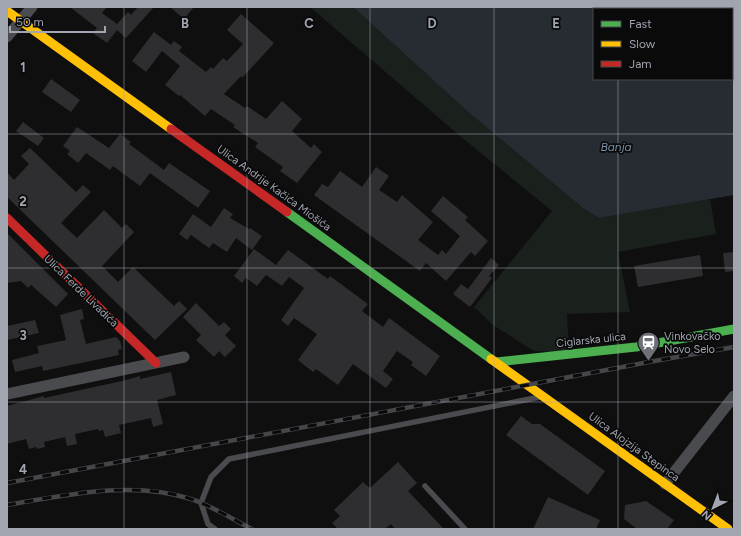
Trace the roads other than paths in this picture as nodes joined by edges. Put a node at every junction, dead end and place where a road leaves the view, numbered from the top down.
1 (32, 7) edge
2 (7, 11) edge
3 (21, 20) junction
4 (7, 37) edge
5 (7, 218) edge
6 (734, 329) edge
7 (184, 357) dead end
8 (496, 362) junction
9 (156, 363) junction
10 (527, 385) joint
11 (7, 394) edge
12 (543, 396) junction
13 (734, 396) edge
14 (665, 484) junction
15 (425, 486) dead end
16 (215, 529) edge
17 (465, 529) edge
18 (728, 529) edge

1 - 3 street
2 - 3 main road, Ulica Andrije Kačića Miošića
3 - 4 street
3 - 8 main road, Ulica Andrije Kačića Miošića
5 - 9 main road, Ulica Ferde Livadića
6 - 8 main road, Ciglarska ulica
7 - 9 street
8 - 10 main road, Ulica Andrije Kačića Miošića
9 - 11 street
10 - 12 main road, Ulica Alojzija Stepinca
12 - 14 main road, Ulica Alojzija Stepinca
12 - 16 lane
13 - 14 street
14 - 18 main road, Ulica Alojzija Stepinca
15 - 17 lane

